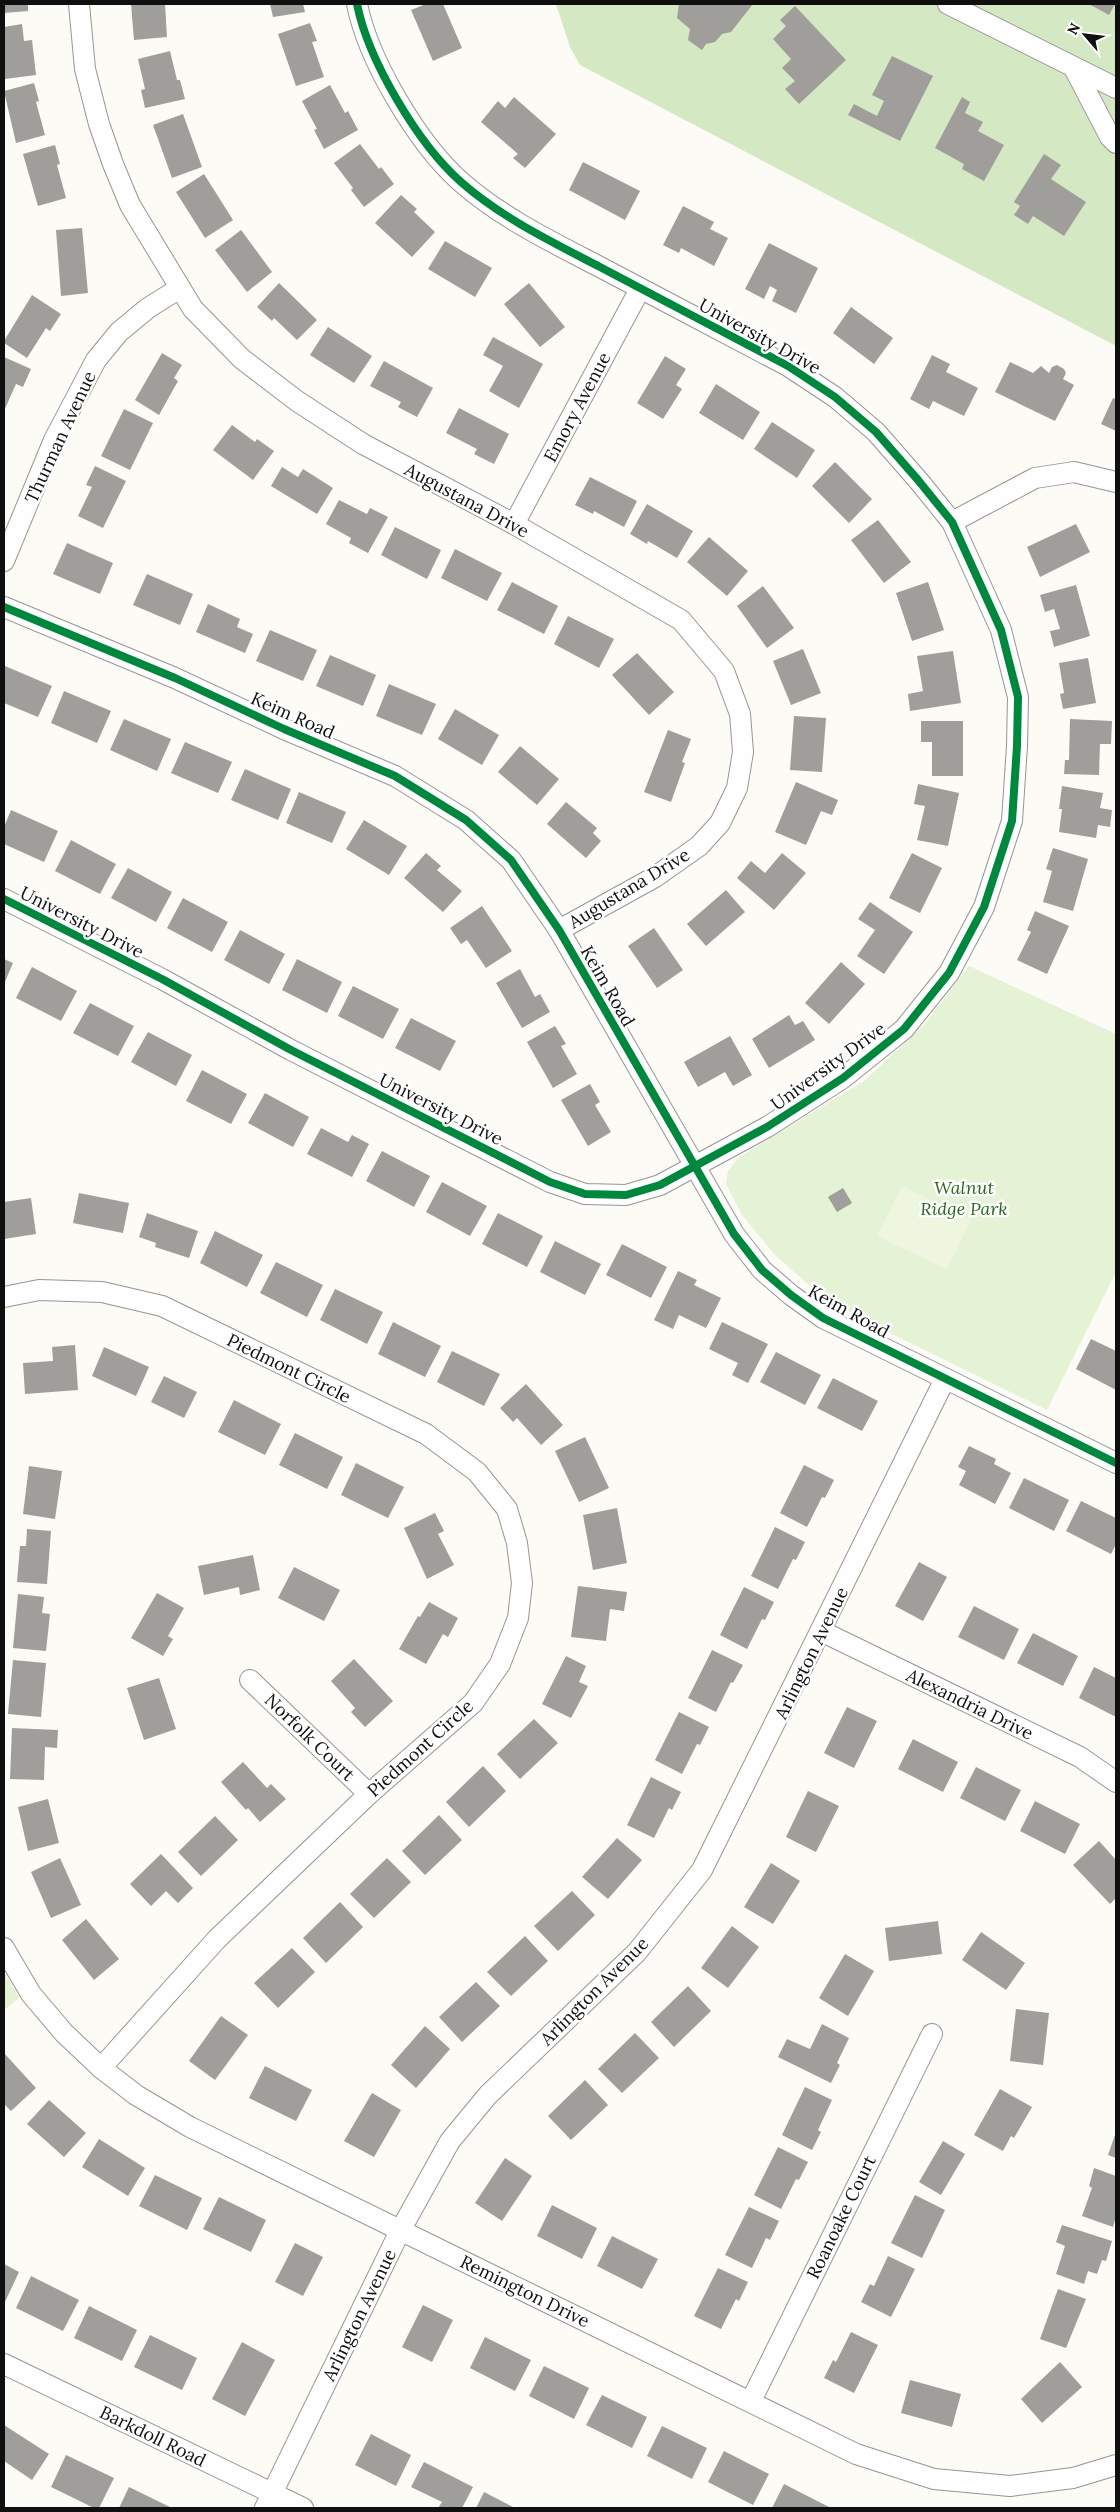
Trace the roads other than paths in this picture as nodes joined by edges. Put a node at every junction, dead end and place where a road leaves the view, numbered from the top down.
1 (80, 4) edge
2 (357, 4) edge
3 (948, 4) edge
4 (1074, 68) junction
5 (1116, 88) edge
6 (1116, 143) edge
7 (180, 288) junction
8 (640, 289) junction
9 (1116, 482) edge
10 (952, 522) junction
11 (514, 524) junction
12 (4, 561) edge
13 (4, 607) edge
14 (4, 900) edge
15 (559, 930) junction
16 (694, 1167) junction
17 (4, 1297) edge
18 (945, 1379) junction
19 (1116, 1463) edge
20 (821, 1631) junction
21 (250, 1680) dead end
22 (1116, 1782) edge
23 (369, 1794) junction
24 (4, 1948) edge
25 (932, 2034) dead end
26 (101, 2068) junction
27 (400, 2231) junction
28 (4, 2364) edge
29 (751, 2401) junction
30 (1116, 2465) edge
31 (268, 2501) edge
32 (303, 2508) edge

1 - 7 street, Augustana Drive
2 - 8 street, University Drive
3 - 4 street
4 - 5 street
4 - 6 street
7 - 11 street, Augustana Drive
7 - 12 street, Thurman Avenue
8 - 10 street, University Drive
8 - 11 street, Emory Avenue
9 - 10 street
10 - 16 street, University Drive
11 - 15 street, Augustana Drive
13 - 15 street, Keim Road
14 - 16 street, University Drive
15 - 16 street, Keim Road
16 - 18 street, Keim Road
17 - 23 street, Piedmont Circle
18 - 19 street, Keim Road
18 - 20 street, Arlington Avenue
20 - 22 street, Alexandria Drive
20 - 27 street, Arlington Avenue
21 - 23 street, Norfolk Court
23 - 26 street, Piedmont Circle
24 - 26 street, Remington Drive
25 - 29 street, Roanoake Court
26 - 27 street, Remington Drive
27 - 29 street, Remington Drive
27 - 31 street, Arlington Avenue
28 - 31 street, Barkdoll Road
29 - 30 street, Remington Drive
31 - 32 street, Barkdoll Road

